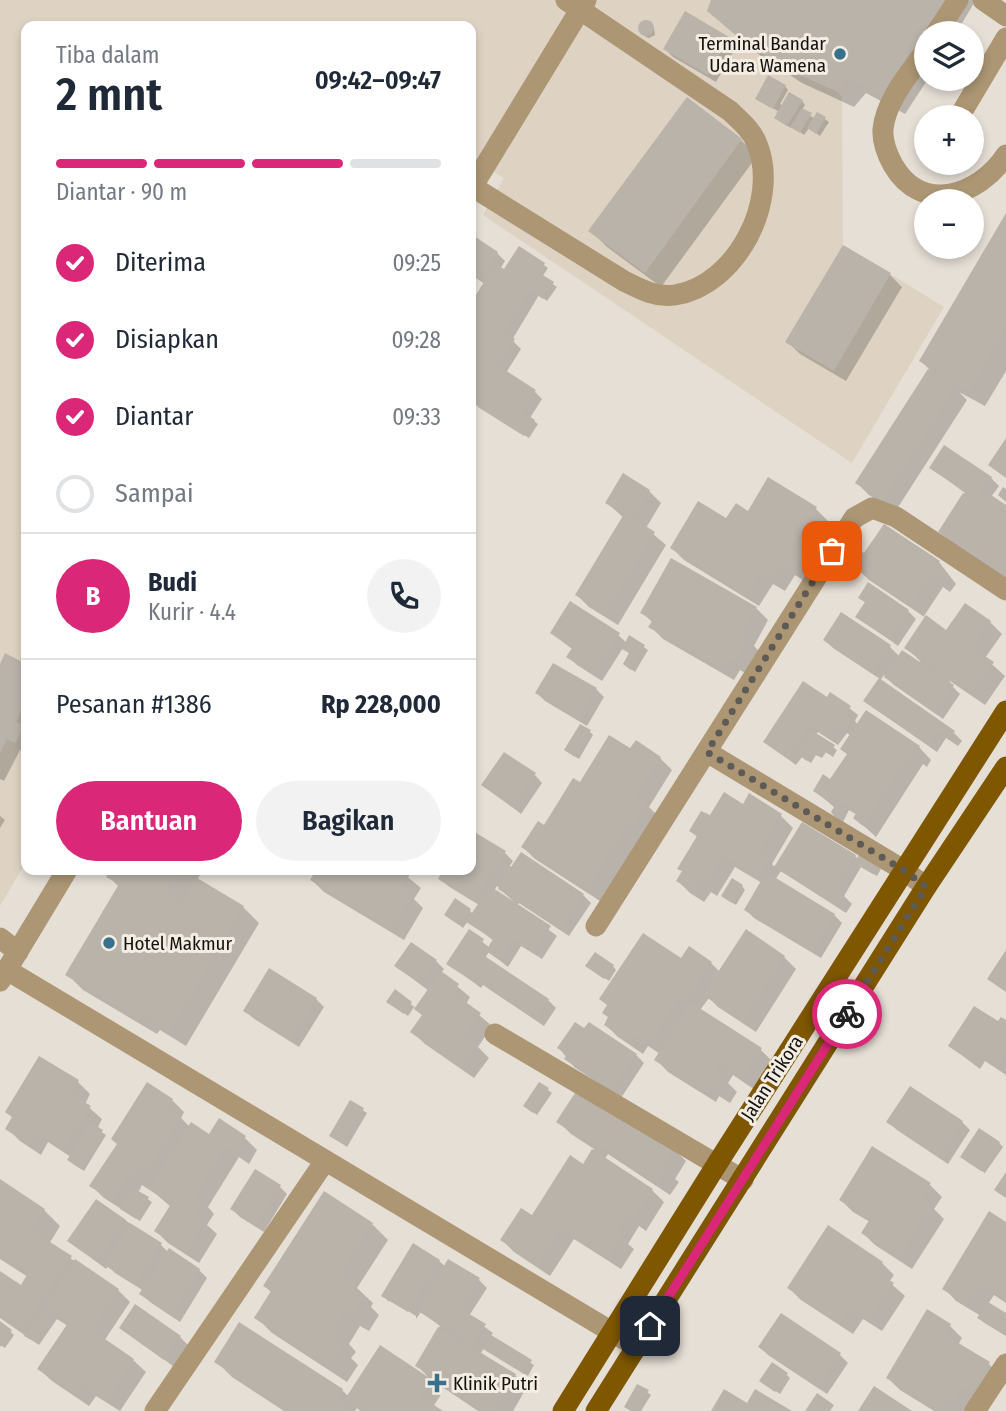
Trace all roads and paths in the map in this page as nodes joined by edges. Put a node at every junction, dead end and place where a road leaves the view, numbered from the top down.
1 (958, 0) edge
2 (982, 0) edge
3 (578, 3) edge
4 (1006, 16) edge
5 (944, 21) edge
6 (1006, 38) edge
7 (914, 68) edge
8 (966, 105) edge
9 (1006, 155) edge
10 (476, 181) edge
11 (476, 190) edge
12 (1006, 590) edge
13 (1006, 711) edge
14 (707, 752) junction
15 (1006, 767) edge
16 (905, 871) junction
17 (63, 875) edge
18 (926, 887) junction
19 (596, 926) dead end
20 (0, 938) edge
21 (8, 968) edge
22 (495, 1034) dead end
23 (325, 1161) junction
24 (717, 1164) junction
25 (743, 1180) junction
26 (611, 1333) junction
27 (637, 1347) junction
28 (1006, 1363) edge
29 (155, 1411) edge
30 (563, 1411) edge
31 (596, 1411) edge
32 (975, 1411) edge

1 - 5 street
2 - 4 street
3 - 10 street
3 - 11 street
6 - 8 street
7 - 9 street
12 - 14 street
13 - 16 main road, Jalan Trikora
14 - 16 street
14 - 19 street
15 - 18 main road, Jalan Trikora
16 - 18 street
16 - 24 main road, Jalan Trikora
17 - 21 street
18 - 25 main road, Jalan Trikora
20 - 21 street
21 - 23 street
22 - 24 street
23 - 26 street
23 - 29 street
24 - 25 street
24 - 26 main road, Jalan Trikora
25 - 27 main road, Jalan Trikora
26 - 27 street
26 - 30 main road, Jalan Trikora
27 - 31 main road, Jalan Trikora
28 - 32 street

